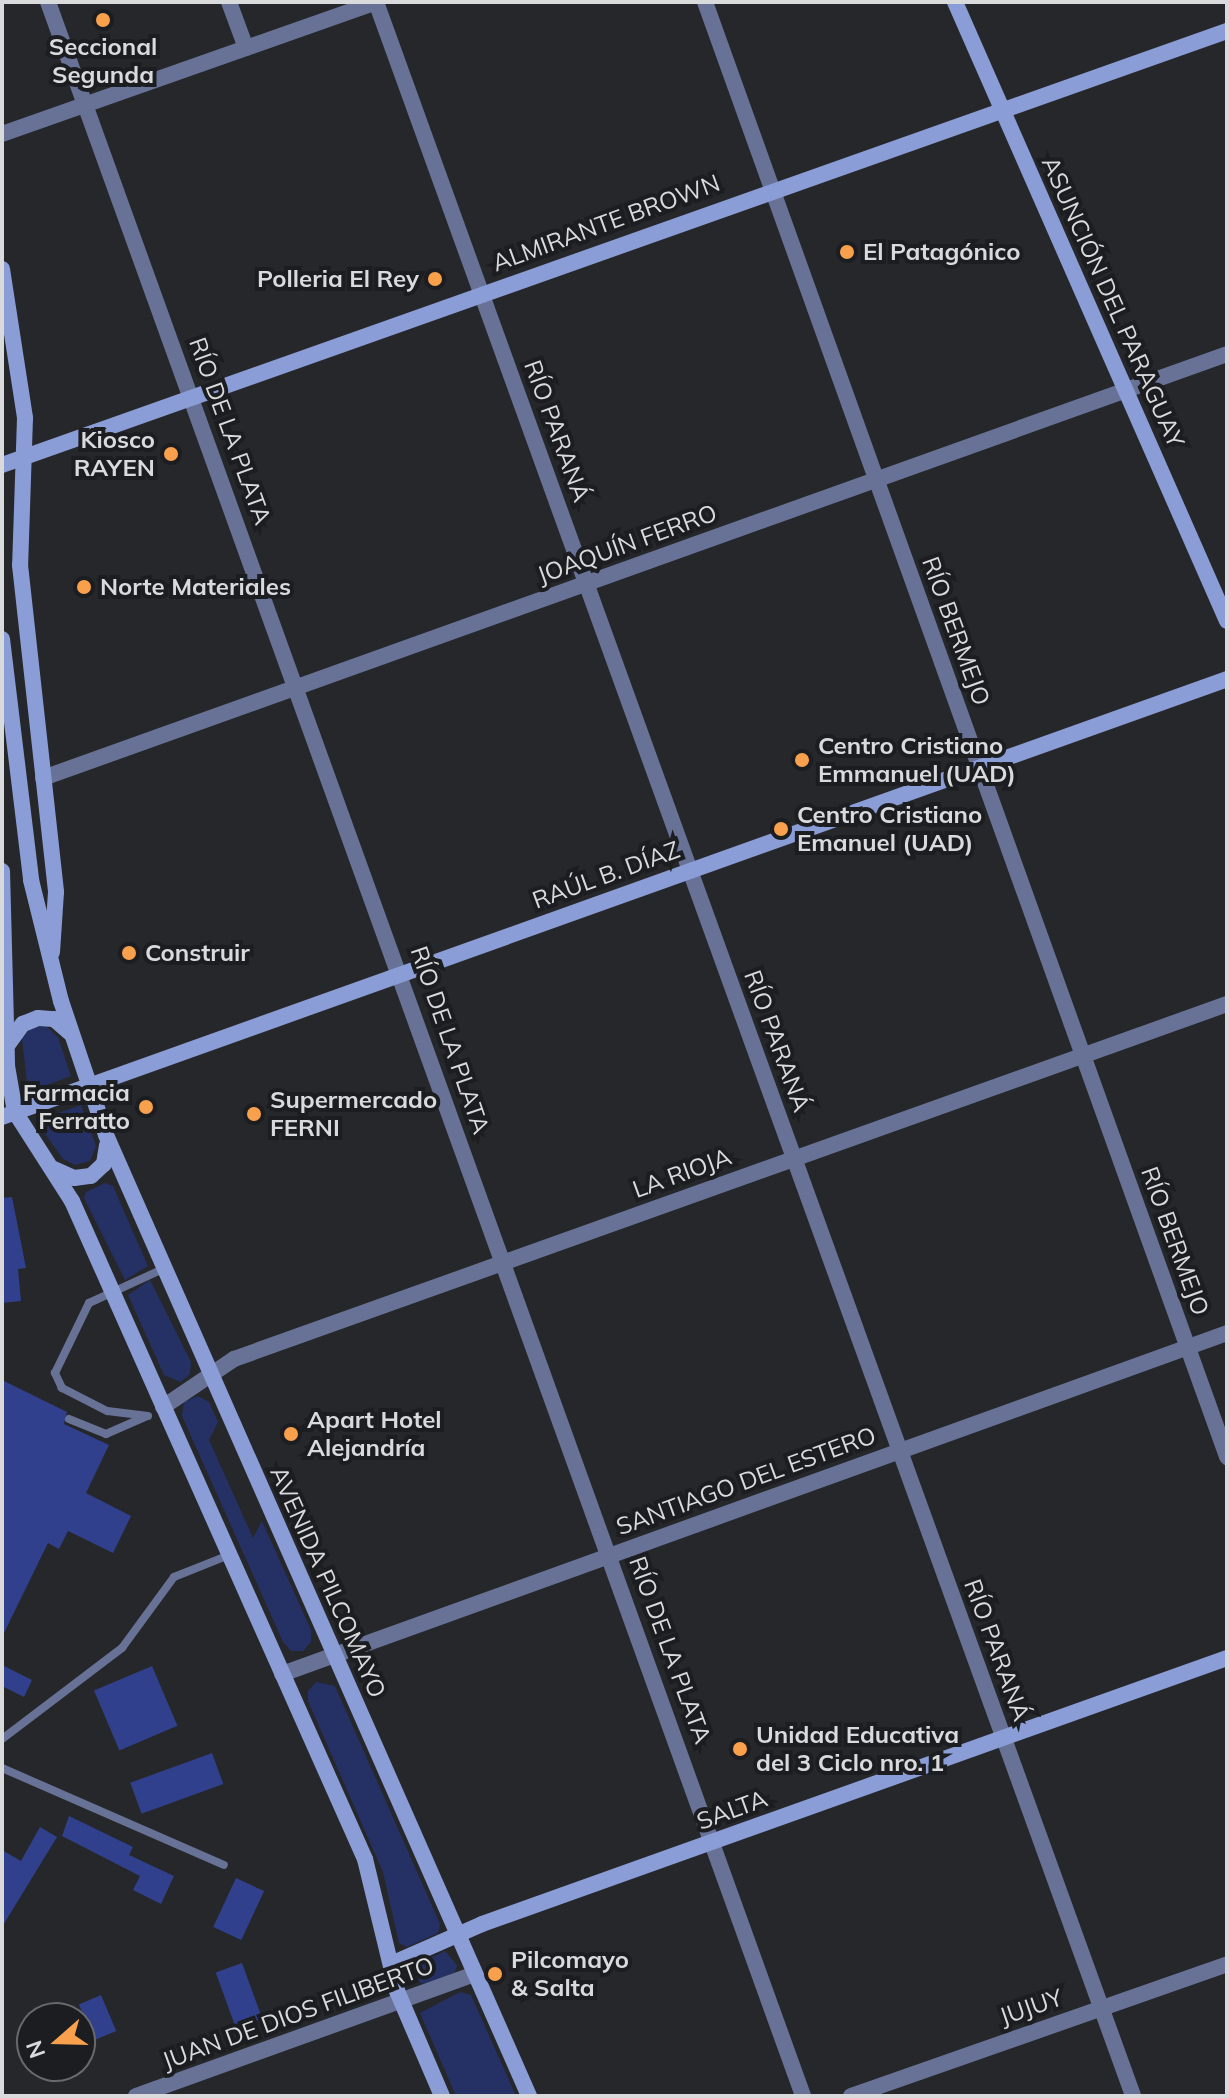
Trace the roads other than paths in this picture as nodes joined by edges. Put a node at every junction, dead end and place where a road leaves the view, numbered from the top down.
1 (48, 2) edge
2 (229, 2) edge
3 (377, 2) edge
4 (705, 2) edge
5 (955, 2) edge
6 (1227, 31) edge
7 (246, 48) junction
8 (85, 105) junction
9 (1002, 109) junction
10 (2, 134) edge
11 (772, 189) junction
12 (2, 269) edge
13 (481, 293) junction
14 (1227, 354) edge
15 (1125, 390) junction
16 (192, 397) junction
17 (25, 456) junction
18 (2, 465) edge
19 (876, 480) junction
20 (586, 584) junction
21 (1227, 621) edge
22 (2, 639) edge
23 (1227, 679) edge
24 (297, 687) junction
25 (979, 767) junction
26 (43, 778) junction
27 (2, 871) edge
28 (690, 871) junction
29 (51, 965) junction
30 (400, 974) junction
31 (4, 989) edge
32 (1227, 1004) edge
33 (71, 1035) junction
34 (6, 1047) junction
35 (1083, 1056) junction
36 (89, 1086) junction
37 (9, 1114) edge
38 (106, 1135) junction
39 (794, 1159) junction
40 (50, 1165) junction
41 (503, 1263) junction
42 (163, 1269) junction
43 (112, 1292) junction
44 (1227, 1333) edge
45 (1188, 1347) junction
46 (208, 1373) junction
47 (156, 1411) junction
48 (69, 1419) dead end
49 (900, 1451) junction
50 (1227, 1457) edge
51 (229, 1555) junction
52 (610, 1555) junction
53 (333, 1655) junction
54 (1227, 1658) edge
55 (282, 1674) junction
56 (1003, 1738) junction
57 (2, 1739) edge
58 (2, 1768) edge
59 (713, 1842) junction
60 (224, 1865) dead end
61 (458, 1935) junction
62 (391, 1964) junction
63 (1227, 1964) edge
64 (475, 1974) junction
65 (402, 2004) junction
66 (1101, 2008) junction
67 (180, 2089) edge
68 (136, 2096) edge
69 (442, 2096) edge
70 (529, 2096) edge
71 (803, 2096) edge
72 (851, 2096) edge
73 (1133, 2096) edge

1 - 8 street, RÍO DE LA PLATA
2 - 7 street
3 - 7 street
3 - 13 street, RÍO PARANÁ
4 - 11 street, RÍO BERMEJO
5 - 9 main road, ASUNCIÓN DEL PARAGUAY
6 - 9 main road, ALMIRANTE BROWN
7 - 8 street
8 - 10 street
8 - 16 street, RÍO DE LA PLATA
9 - 11 main road, ALMIRANTE BROWN
9 - 15 main road, ASUNCIÓN DEL PARAGUAY
11 - 13 main road, ALMIRANTE BROWN
11 - 19 street, RÍO BERMEJO
12 - 17 main road
13 - 16 main road, ALMIRANTE BROWN
13 - 20 street, RÍO PARANÁ
14 - 15 street, JOAQUÍN FERRO
15 - 19 street, JOAQUÍN FERRO
15 - 21 main road, ASUNCIÓN DEL PARAGUAY
16 - 17 main road, ALMIRANTE BROWN
16 - 24 street, RÍO DE LA PLATA
17 - 18 main road, ALMIRANTE BROWN
17 - 26 main road
19 - 20 street, JOAQUÍN FERRO
19 - 25 street, RÍO BERMEJO
20 - 24 street, JOAQUÍN FERRO
20 - 28 street, RÍO PARANÁ
22 - 29 main road, AVENIDA PILCOMAYO
23 - 25 main road, RAÚL B. DÍAZ
24 - 26 street, JOAQUÍN FERRO
24 - 30 street, RÍO DE LA PLATA
25 - 28 main road, RAÚL B. DÍAZ
25 - 35 street, RÍO BERMEJO
26 - 29 main road
27 - 31 main road
28 - 30 main road, RAÚL B. DÍAZ
28 - 39 street, RÍO PARANÁ
29 - 33 main road, AVENIDA PILCOMAYO
30 - 36 main road, RAÚL B. DÍAZ
30 - 41 street, RÍO DE LA PLATA
31 - 34 main road
32 - 35 street, LA RIOJA
33 - 34 main road
33 - 36 main road, AVENIDA PILCOMAYO
34 - 37 main road
35 - 39 street, LA RIOJA
35 - 45 street, RÍO BERMEJO
36 - 37 main road, RAÚL B. DÍAZ
36 - 38 main road, AVENIDA PILCOMAYO
37 - 40 main road
38 - 40 main road
38 - 42 main road, AVENIDA PILCOMAYO
39 - 41 street, LA RIOJA
39 - 49 street, RÍO PARANÁ
40 - 43 main road
41 - 46 street, LA RIOJA
41 - 52 street, RÍO DE LA PLATA
42 - 43 lane
42 - 46 main road, AVENIDA PILCOMAYO
43 - 47 main road
43 - 47 lane
44 - 45 street, SANTIAGO DEL ESTERO
45 - 49 street, SANTIAGO DEL ESTERO
45 - 50 street, RÍO BERMEJO
46 - 47 street, LA RIOJA
46 - 53 main road, AVENIDA PILCOMAYO
47 - 48 lane
47 - 51 main road
49 - 52 street, SANTIAGO DEL ESTERO
49 - 56 street, RÍO PARANÁ
51 - 55 main road
51 - 57 lane
52 - 53 street, SANTIAGO DEL ESTERO
52 - 59 street, RÍO DE LA PLATA
53 - 55 street, SANTIAGO DEL ESTERO
53 - 61 main road, AVENIDA PILCOMAYO
54 - 56 main road, SALTA
55 - 62 main road
56 - 59 main road, SALTA
56 - 66 street, RÍO PARANÁ
58 - 60 lane
59 - 61 main road, SALTA
59 - 71 street, RÍO DE LA PLATA
61 - 62 main road, SALTA
61 - 64 main road, AVENIDA PILCOMAYO
62 - 65 main road
63 - 66 street, JUJUY
64 - 65 street, JUAN DE DIOS FILIBERTO
64 - 70 main road, AVENIDA PILCOMAYO
65 - 67 street, JUAN DE DIOS FILIBERTO
65 - 69 main road
66 - 72 street, JUJUY
66 - 73 street, RÍO PARANÁ
67 - 68 street, JUAN DE DIOS FILIBERTO

